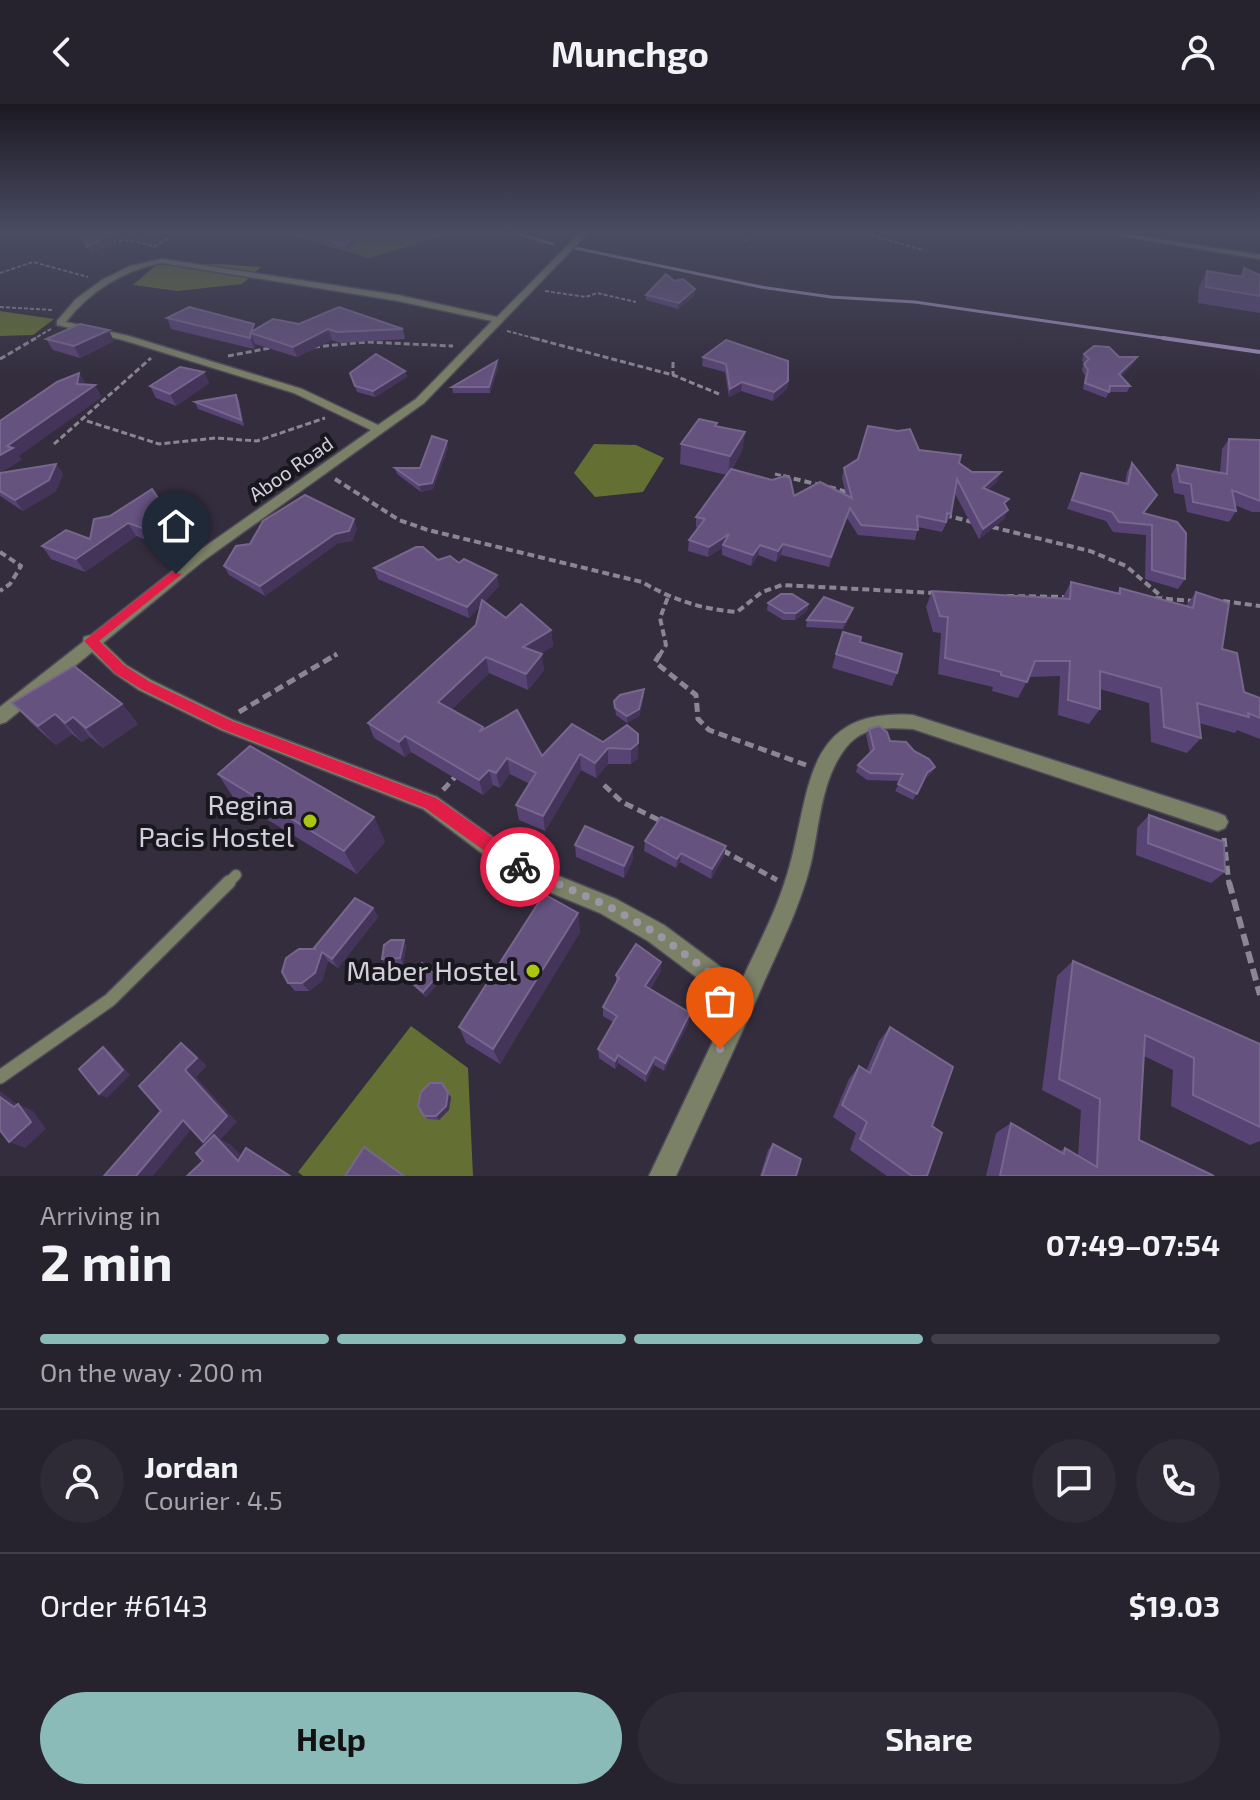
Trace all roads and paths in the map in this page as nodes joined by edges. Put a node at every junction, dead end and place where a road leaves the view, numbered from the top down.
1 (108, 282) edge
2 (290, 282) edge
3 (536, 282) edge
4 (531, 287) junction
5 (636, 302) dead end
6 (0, 307) edge
7 (60, 323) junction
8 (495, 323) junction
9 (471, 345) junction
10 (312, 347) edge
11 (162, 349) junction
12 (284, 349) edge
13 (0, 359) edge
14 (673, 362) dead end
15 (213, 366) junction
16 (673, 375) junction
17 (719, 394) dead end
18 (339, 414) junction
19 (87, 421) junction
20 (381, 431) junction
21 (54, 444) dead end
22 (323, 471) junction
23 (775, 474) dead end
24 (861, 495) edge
25 (937, 513) edge
26 (0, 552) edge
27 (0, 591) edge
28 (937, 593) edge
29 (998, 596) edge
30 (668, 597) junction
31 (1067, 597) edge
32 (1150, 598) edge
33 (1164, 599) junction
34 (1201, 602) edge
35 (1213, 602) edge
36 (1260, 606) edge
37 (90, 641) junction
38 (337, 654) dead end
39 (0, 717) edge
40 (227, 725) junction
41 (823, 771) junction
42 (460, 772) edge
43 (604, 785) dead end
44 (430, 803) junction
45 (1218, 822) joint
46 (665, 823) edge
47 (708, 843) edge
48 (236, 875) dead end
49 (793, 889) junction
50 (1260, 995) edge
51 (744, 998) junction
52 (0, 1077) edge
53 (662, 1176) edge

1 - 7 street
2 - 8 street
3 - 4 street, Aboo Road
4 - 5 path
4 - 8 street, Aboo Road
6 - 7 path
7 - 11 street
7 - 13 path
8 - 9 street, Aboo Road
8 - 16 path
9 - 10 path
9 - 20 street, Aboo Road
11 - 15 street
11 - 19 path
12 - 15 path
14 - 16 path
15 - 18 street
16 - 17 path
18 - 19 path
18 - 20 street
19 - 21 path
20 - 22 street, Aboo Road
22 - 30 path
22 - 37 street, Aboo Road
23 - 24 path
25 - 33 path
26 - 27 path
28 - 30 path
29 - 31 path
30 - 41 path
32 - 33 path
33 - 34 path
35 - 36 path
37 - 39 street, Aboo Road
37 - 40 street
38 - 40 path
40 - 44 street
41 - 45 street
41 - 49 street
42 - 44 path
43 - 46 path
44 - 51 street
45 - 50 path
47 - 49 path
48 - 52 lane
49 - 51 street
51 - 53 street

